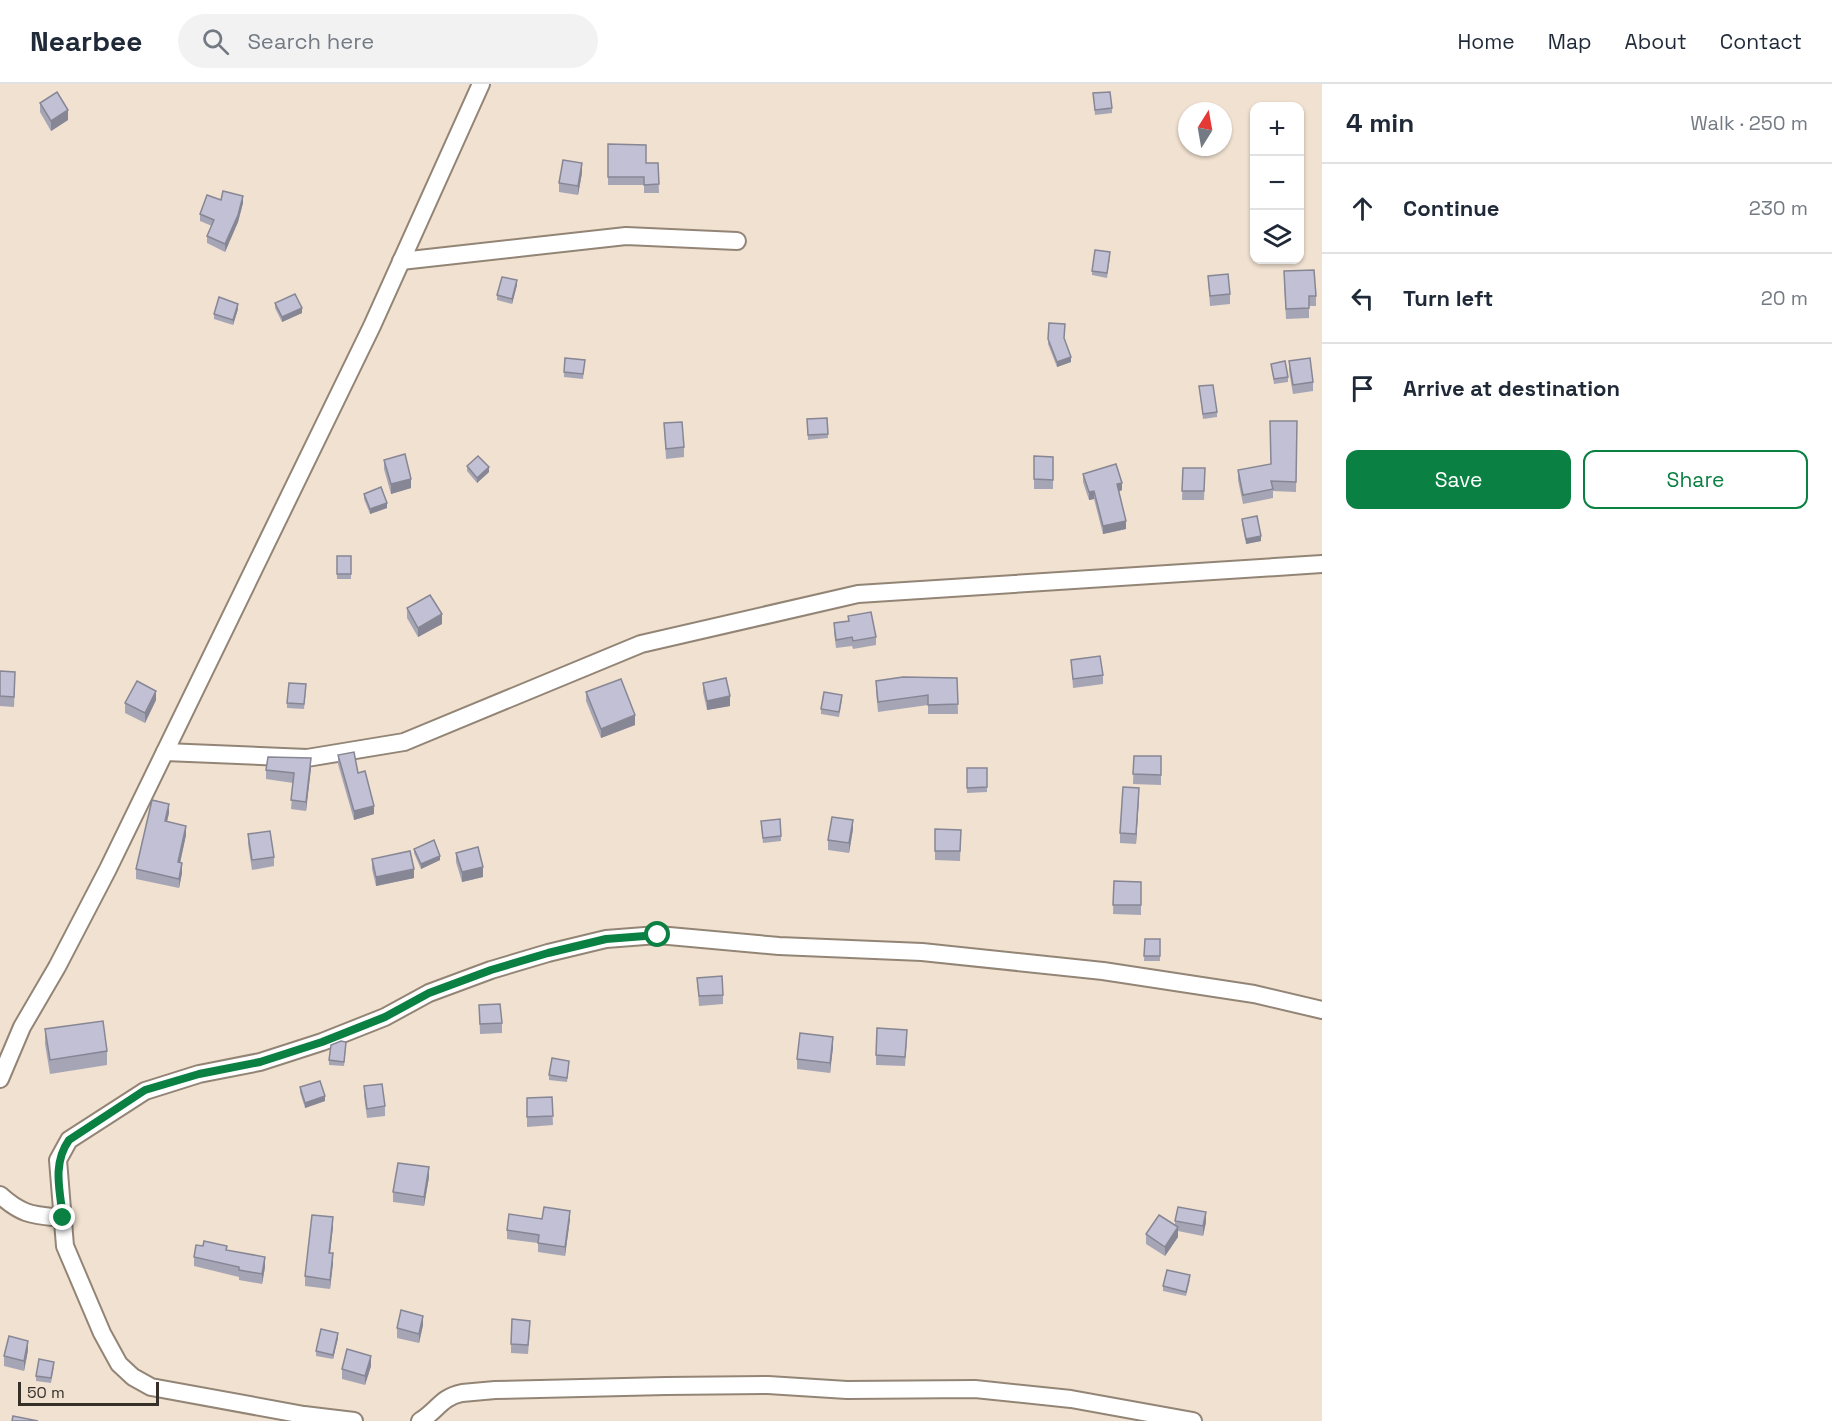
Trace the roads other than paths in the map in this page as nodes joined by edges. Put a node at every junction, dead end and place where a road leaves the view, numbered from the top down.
1 (481, 84) edge
2 (737, 241) dead end
3 (401, 261) junction
4 (1322, 564) edge
5 (165, 752) junction
6 (1322, 1010) edge
7 (0, 1078) edge
8 (0, 1195) edge
9 (63, 1218) junction
10 (354, 1421) edge
11 (420, 1421) edge
12 (1193, 1421) edge

1 - 3 street
2 - 3 street
3 - 5 street
4 - 5 street
5 - 7 street
6 - 9 street
8 - 9 street
9 - 10 street
11 - 12 street

